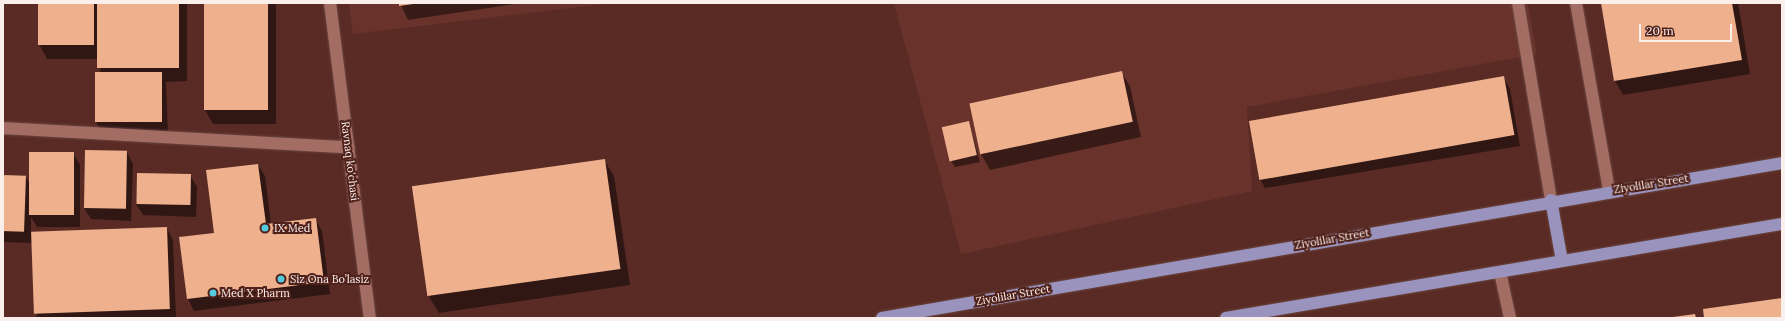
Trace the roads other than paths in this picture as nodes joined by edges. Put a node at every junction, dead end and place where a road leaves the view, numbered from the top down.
1 (330, 3) edge
2 (1518, 3) edge
3 (1576, 3) edge
4 (3, 128) edge
5 (348, 147) junction
6 (1782, 163) edge
7 (1609, 190) junction
8 (1551, 200) junction
9 (1782, 224) edge
10 (1562, 261) junction
11 (1500, 272) junction
12 (370, 318) edge
13 (882, 318) edge
14 (1226, 318) edge
15 (1510, 318) edge

1 - 5 street, Ravnaq ko'chasi
2 - 8 street
3 - 7 street
4 - 5 street
5 - 12 street, Ravnaq ko'chasi
6 - 7 main road, Ziyolilar Street
7 - 8 main road, Ziyolilar Street
8 - 10 main road
8 - 13 main road, Ziyolilar Street
9 - 10 main road
10 - 11 main road
11 - 14 main road
11 - 15 street

